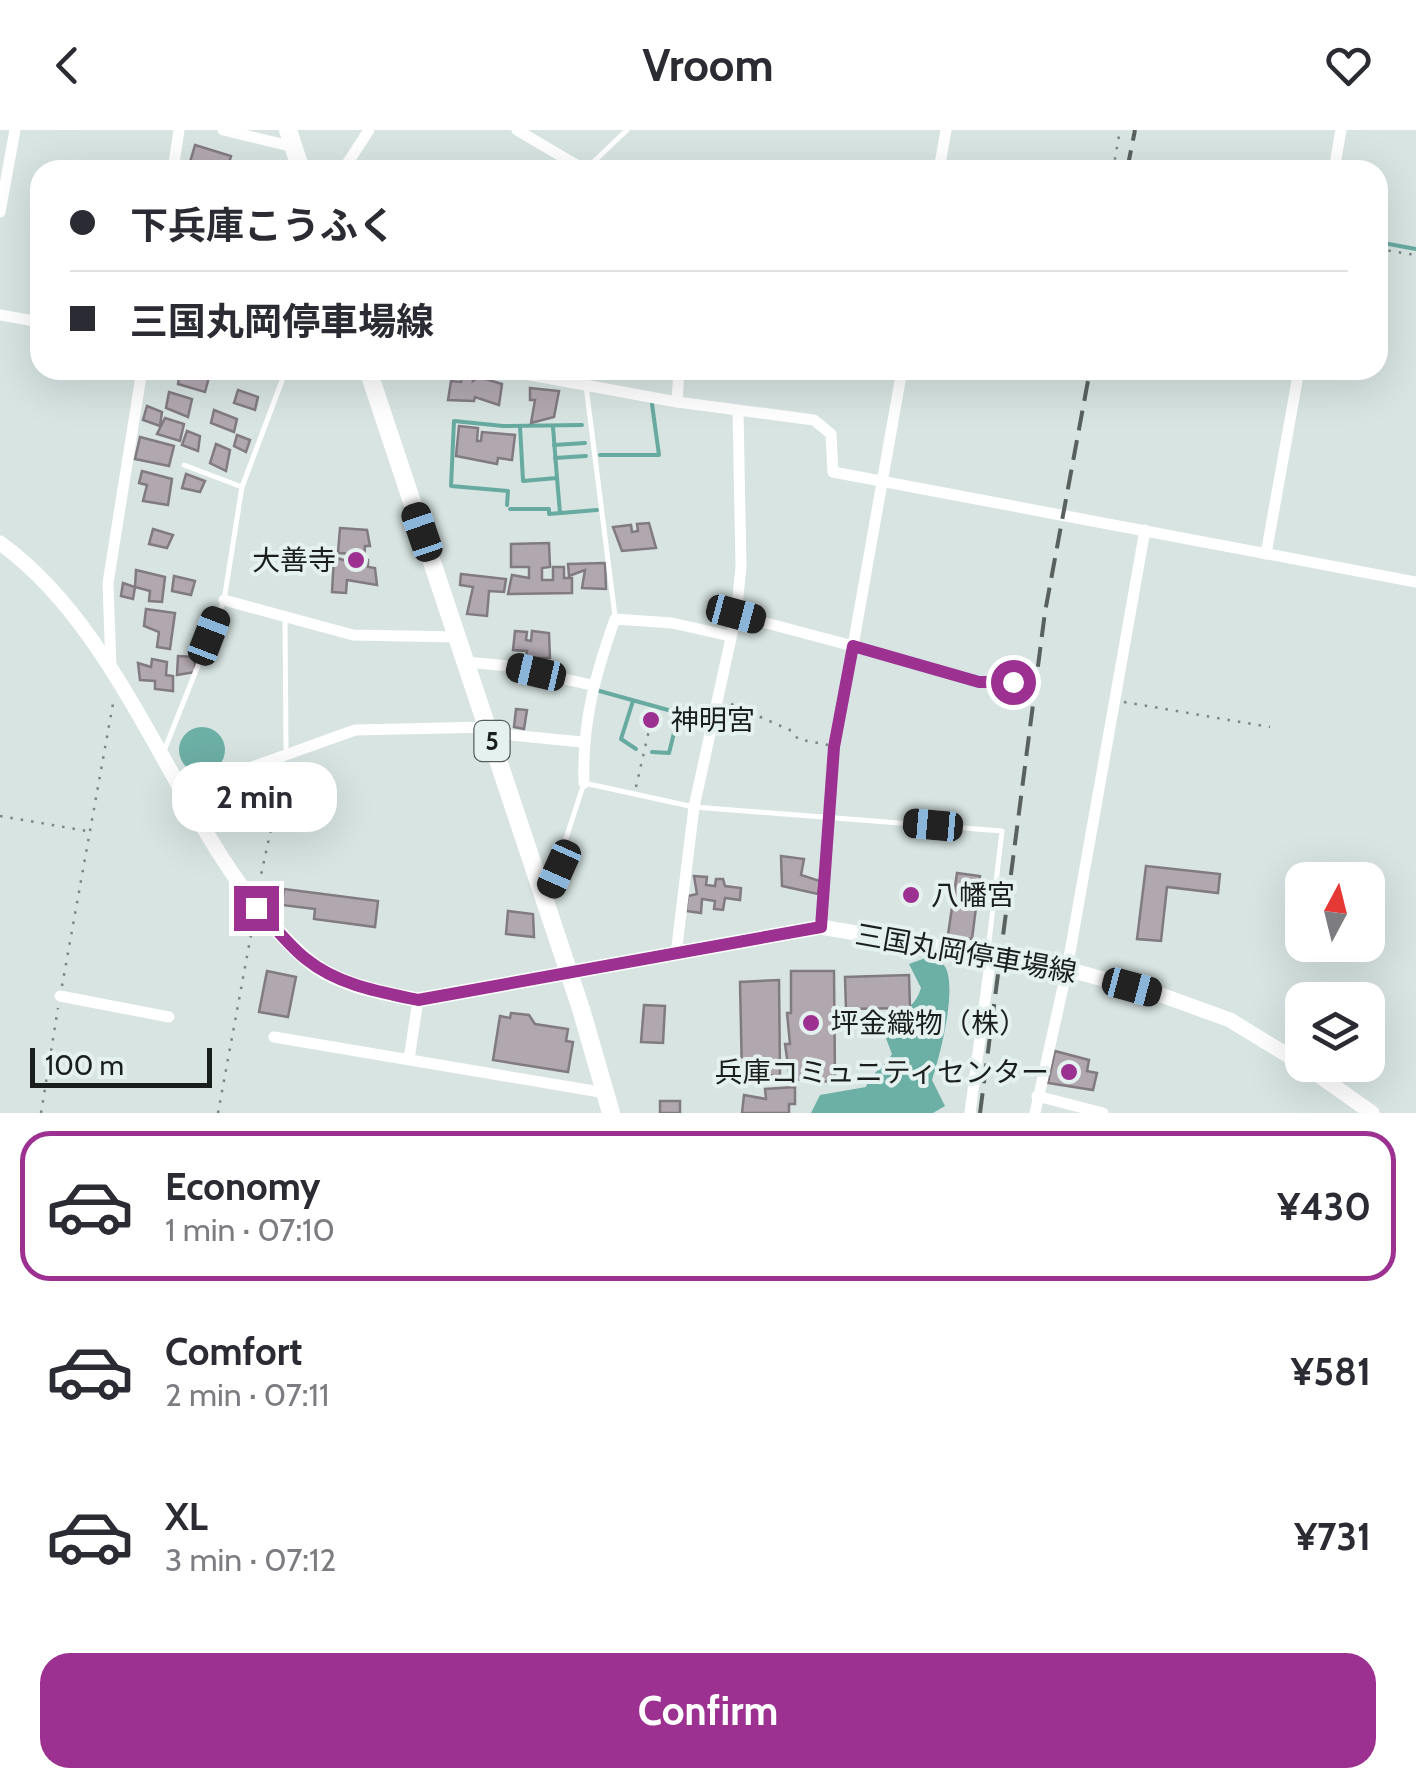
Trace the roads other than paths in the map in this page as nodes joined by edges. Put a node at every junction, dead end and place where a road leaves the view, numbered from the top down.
1 (15, 130) edge
2 (179, 130) edge
3 (223, 130) edge
4 (369, 130) edge
5 (516, 130) edge
6 (628, 130) edge
7 (946, 130) edge
8 (1341, 130) edge
9 (291, 139) edge
10 (174, 160) edge
11 (350, 160) edge
12 (568, 160) edge
13 (596, 160) edge
14 (941, 160) edge
15 (1336, 160) edge
16 (0, 212) edge
17 (0, 315) edge
18 (30, 320) edge
19 (140, 380) edge
20 (282, 380) edge
21 (371, 380) edge
22 (567, 380) edge
23 (679, 380) edge
24 (900, 380) edge
25 (1297, 380) edge
26 (586, 386) junction
27 (677, 402) junction
28 (738, 411) junction
29 (184, 465) dead end
30 (882, 480) junction
31 (242, 487) junction
32 (1144, 530) junction
33 (0, 542) edge
34 (1266, 554) junction
35 (1416, 582) edge
36 (224, 600) junction
37 (736, 614) junction
38 (284, 615) junction
39 (615, 619) junction
40 (730, 636) junction
41 (458, 637) junction
42 (853, 646) junction
43 (466, 662) junction
44 (114, 677) junction
45 (1013, 682) dead end
46 (592, 685) junction
47 (489, 730) junction
48 (582, 742) junction
49 (286, 756) junction
50 (162, 757) junction
51 (584, 783) junction
52 (184, 791) junction
53 (694, 807) junction
54 (830, 816) junction
55 (545, 901) junction
56 (821, 927) junction
57 (676, 954) junction
58 (989, 955) junction
59 (1067, 969) junction
60 (569, 976) junction
61 (60, 996) road end
62 (418, 1000) junction
63 (169, 1017) dead end
64 (274, 1037) dead end
65 (1285, 1053) edge
66 (409, 1059) junction
67 (1328, 1082) edge
68 (606, 1093) junction
69 (1037, 1096) junction
70 (611, 1113) edge
71 (970, 1113) edge
72 (1034, 1113) edge
73 (1103, 1113) edge
74 (1372, 1113) edge

1 - 16 street
2 - 10 street
3 - 9 street
4 - 11 street
5 - 12 street
6 - 13 lane
7 - 14 street
8 - 15 street
17 - 18 street
19 - 44 street
20 - 31 lane
21 - 41 main road, 5
22 - 26 street
23 - 27 street
24 - 30 street
25 - 34 street
26 - 27 street
26 - 39 lane
27 - 28 street
28 - 30 street
28 - 37 street
29 - 31 lane
30 - 32 street
30 - 42 street
31 - 36 lane
32 - 34 street
32 - 59 street
33 - 44 main road, 三国丸岡停車場線
34 - 35 street
36 - 38 street
36 - 50 lane
37 - 40 street
37 - 42 street
38 - 41 street
38 - 49 lane
39 - 40 street
39 - 46 street
40 - 53 street
41 - 43 main road, 5
42 - 45 lane
42 - 54 lane
43 - 46 street
43 - 47 main road, 5
44 - 50 main road, 三国丸岡停車場線
46 - 48 street
47 - 48 street
47 - 49 street
47 - 55 main road, 5
48 - 51 street
49 - 52 street
50 - 52 main road, 三国丸岡停車場線
51 - 53 lane
51 - 55 lane
52 - 62 main road, 三国丸岡停車場線
53 - 54 lane
53 - 57 street
54 - 56 lane
54 - 58 lane
55 - 60 main road, 5
56 - 57 main road, 三国丸岡停車場線
56 - 58 main road, 三国丸岡停車場線
57 - 60 main road, 三国丸岡停車場線
58 - 59 main road, 三国丸岡停車場線
58 - 71 street
59 - 65 main road, 三国丸岡停車場線
59 - 69 street
60 - 62 main road, 三国丸岡停車場線
60 - 68 main road, 5
61 - 63 street
62 - 66 street
64 - 66 street
66 - 68 street
67 - 74 main road, 三国丸岡停車場線
68 - 70 main road, 5
69 - 72 street
69 - 73 street

